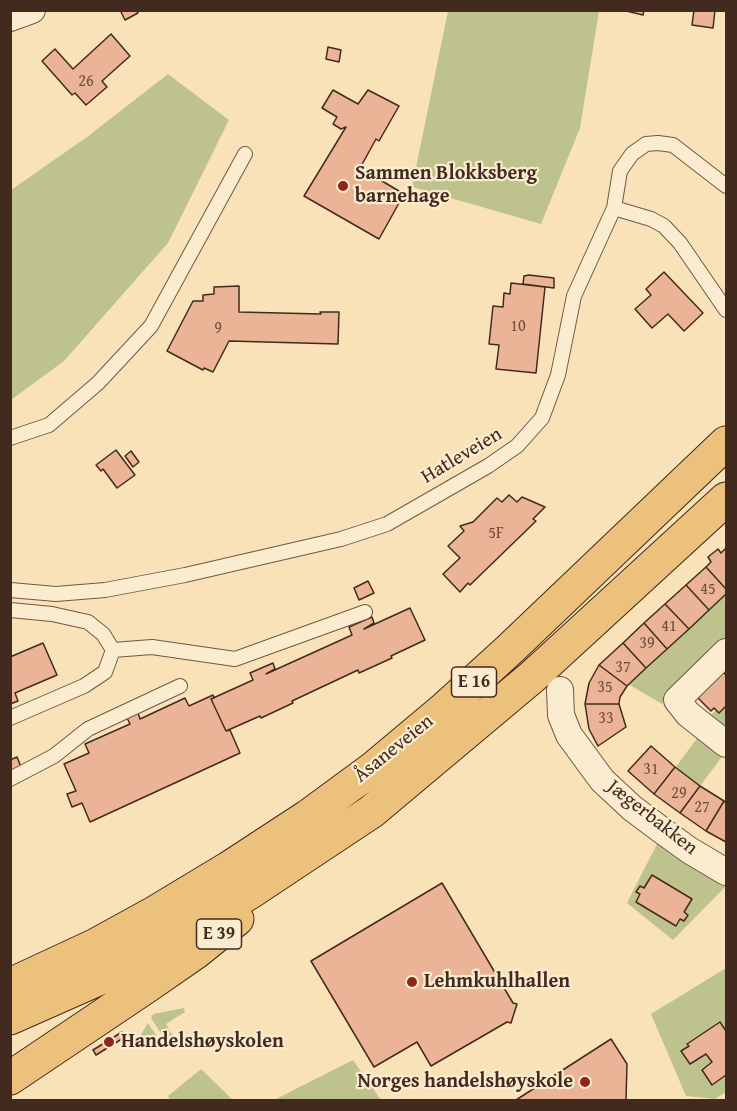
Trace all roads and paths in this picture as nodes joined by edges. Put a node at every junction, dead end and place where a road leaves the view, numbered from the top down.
1 (32, 10) edge
2 (10, 18) edge
3 (244, 154) dead end
4 (726, 186) edge
5 (614, 208) junction
6 (726, 310) edge
7 (10, 438) edge
8 (726, 443) edge
9 (726, 499) edge
10 (10, 590) edge
11 (10, 610) edge
12 (365, 612) dead end
13 (113, 650) junction
14 (726, 652) edge
15 (180, 686) dead end
16 (560, 690) dead end
17 (10, 718) edge
18 (726, 744) edge
19 (10, 779) edge
20 (371, 812) junction
21 (726, 872) edge
22 (10, 985) edge
23 (10, 1018) edge
24 (10, 1077) edge

1 - 2 street
3 - 7 lane
4 - 5 lane, Hatleveien
5 - 6 lane
5 - 10 lane, Hatleveien
8 - 22 highway, Åsaneveien / E 16
9 - 20 highway, Åsaneveien / E 16
11 - 13 lane
12 - 13 lane
13 - 17 lane
14 - 18 street
15 - 19 lane
16 - 21 street, Jægerbakken
20 - 23 highway, Åsaneveien / E 16
20 - 24 highway, E 39

